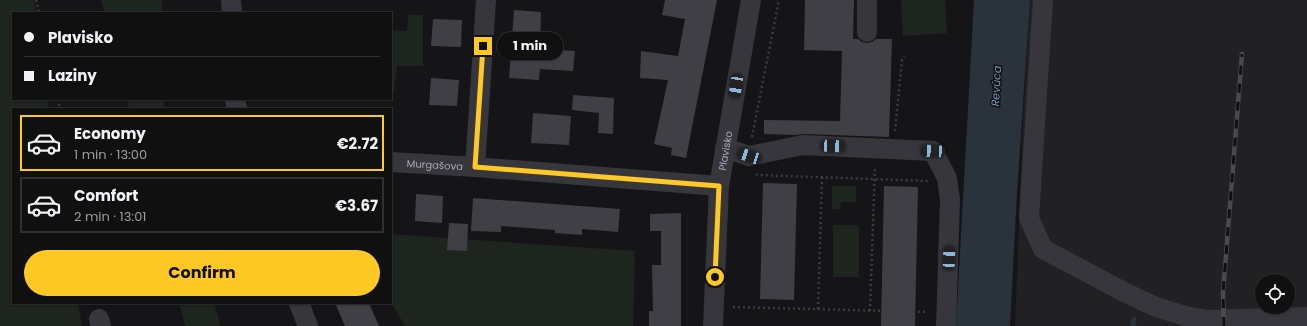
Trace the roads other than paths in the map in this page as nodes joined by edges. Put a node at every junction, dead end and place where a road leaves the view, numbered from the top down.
1 (231, 0) edge
2 (486, 0) edge
3 (751, 0) edge
4 (867, 0) edge
5 (1043, 0) edge
6 (232, 12) edge
7 (867, 32) dead end
8 (725, 148) junction
9 (392, 162) edge
10 (475, 167) junction
11 (719, 186) junction
12 (299, 304) edge
13 (1307, 316) edge
14 (946, 319) edge
15 (1208, 323) edge
16 (308, 326) edge
17 (713, 326) edge

1 - 6 street
2 - 10 street
3 - 8 street, Plavisko
4 - 7 street
5 - 15 street
8 - 11 street, Plavisko
8 - 14 street
9 - 10 street, Murgašova
10 - 11 street, Murgašova
11 - 17 street, Plavisko
12 - 16 street
13 - 15 street

